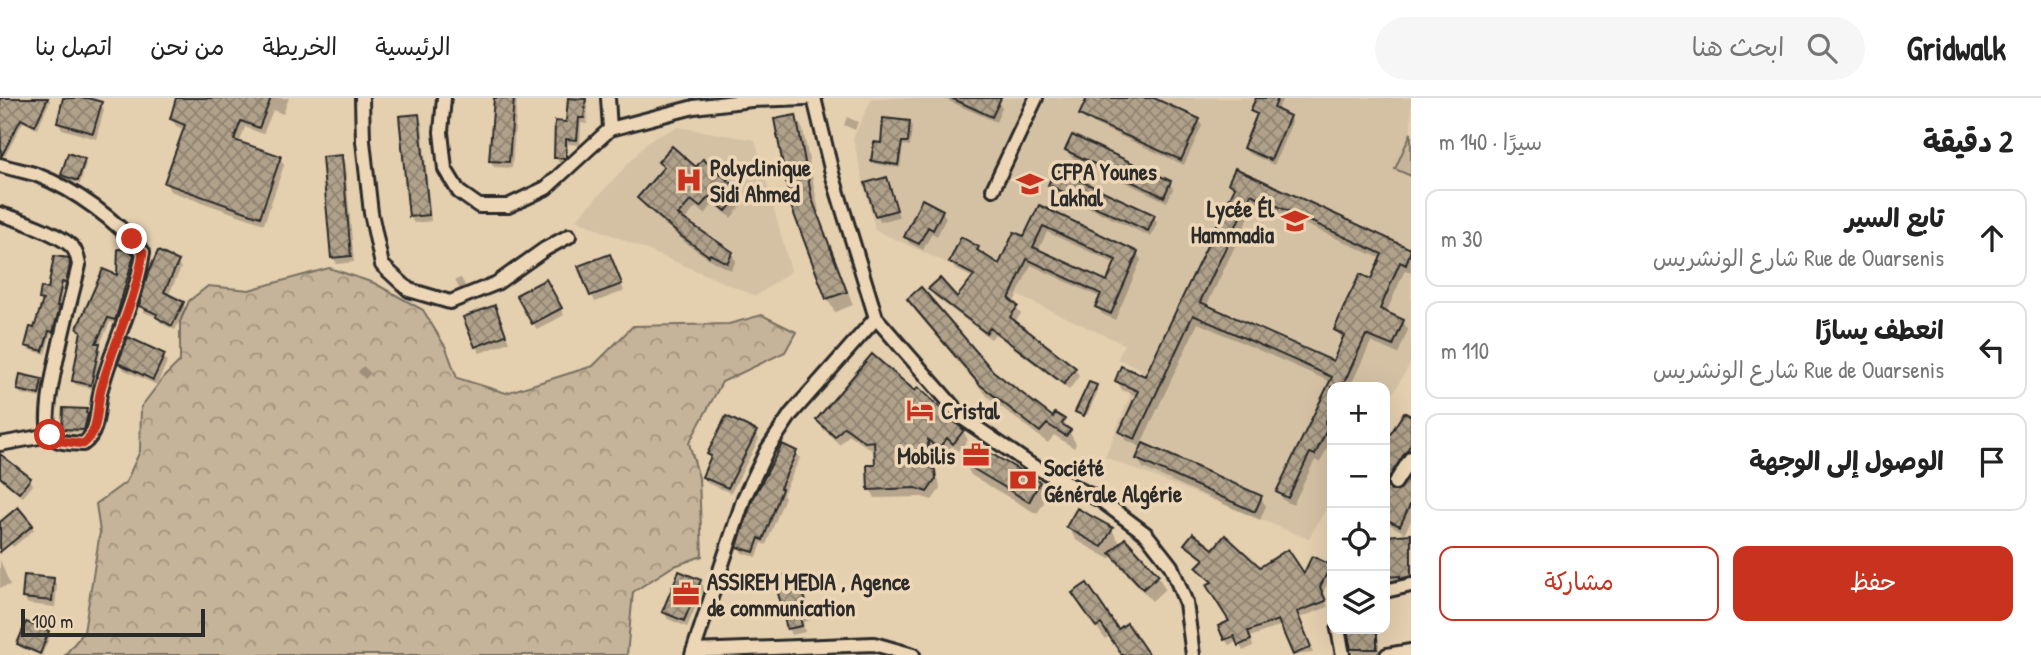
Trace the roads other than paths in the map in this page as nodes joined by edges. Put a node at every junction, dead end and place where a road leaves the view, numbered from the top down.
1 (362, 98) edge
2 (444, 98) edge
3 (608, 98) edge
4 (806, 98) edge
5 (814, 98) edge
6 (1036, 98) edge
7 (610, 129) junction
8 (0, 165) edge
9 (993, 189) dead end
10 (0, 214) edge
11 (569, 236) dead end
12 (876, 318) junction
13 (50, 435) junction
14 (0, 444) edge
15 (1411, 458) edge
16 (1395, 483) dead end
17 (1411, 584) edge
18 (1390, 590) edge
19 (1339, 634) edge
20 (1411, 651) edge
21 (692, 653) edge
22 (913, 655) edge
23 (1193, 655) edge
24 (1343, 655) edge
25 (1387, 655) edge

1 - 11 street
2 - 7 street
3 - 7 street
4 - 7 street
5 - 12 street
6 - 9 street
8 - 13 street
10 - 13 street
12 - 21 street
12 - 23 street
13 - 14 street
15 - 16 street
17 - 18 street
19 - 24 street
20 - 25 street
21 - 22 street

